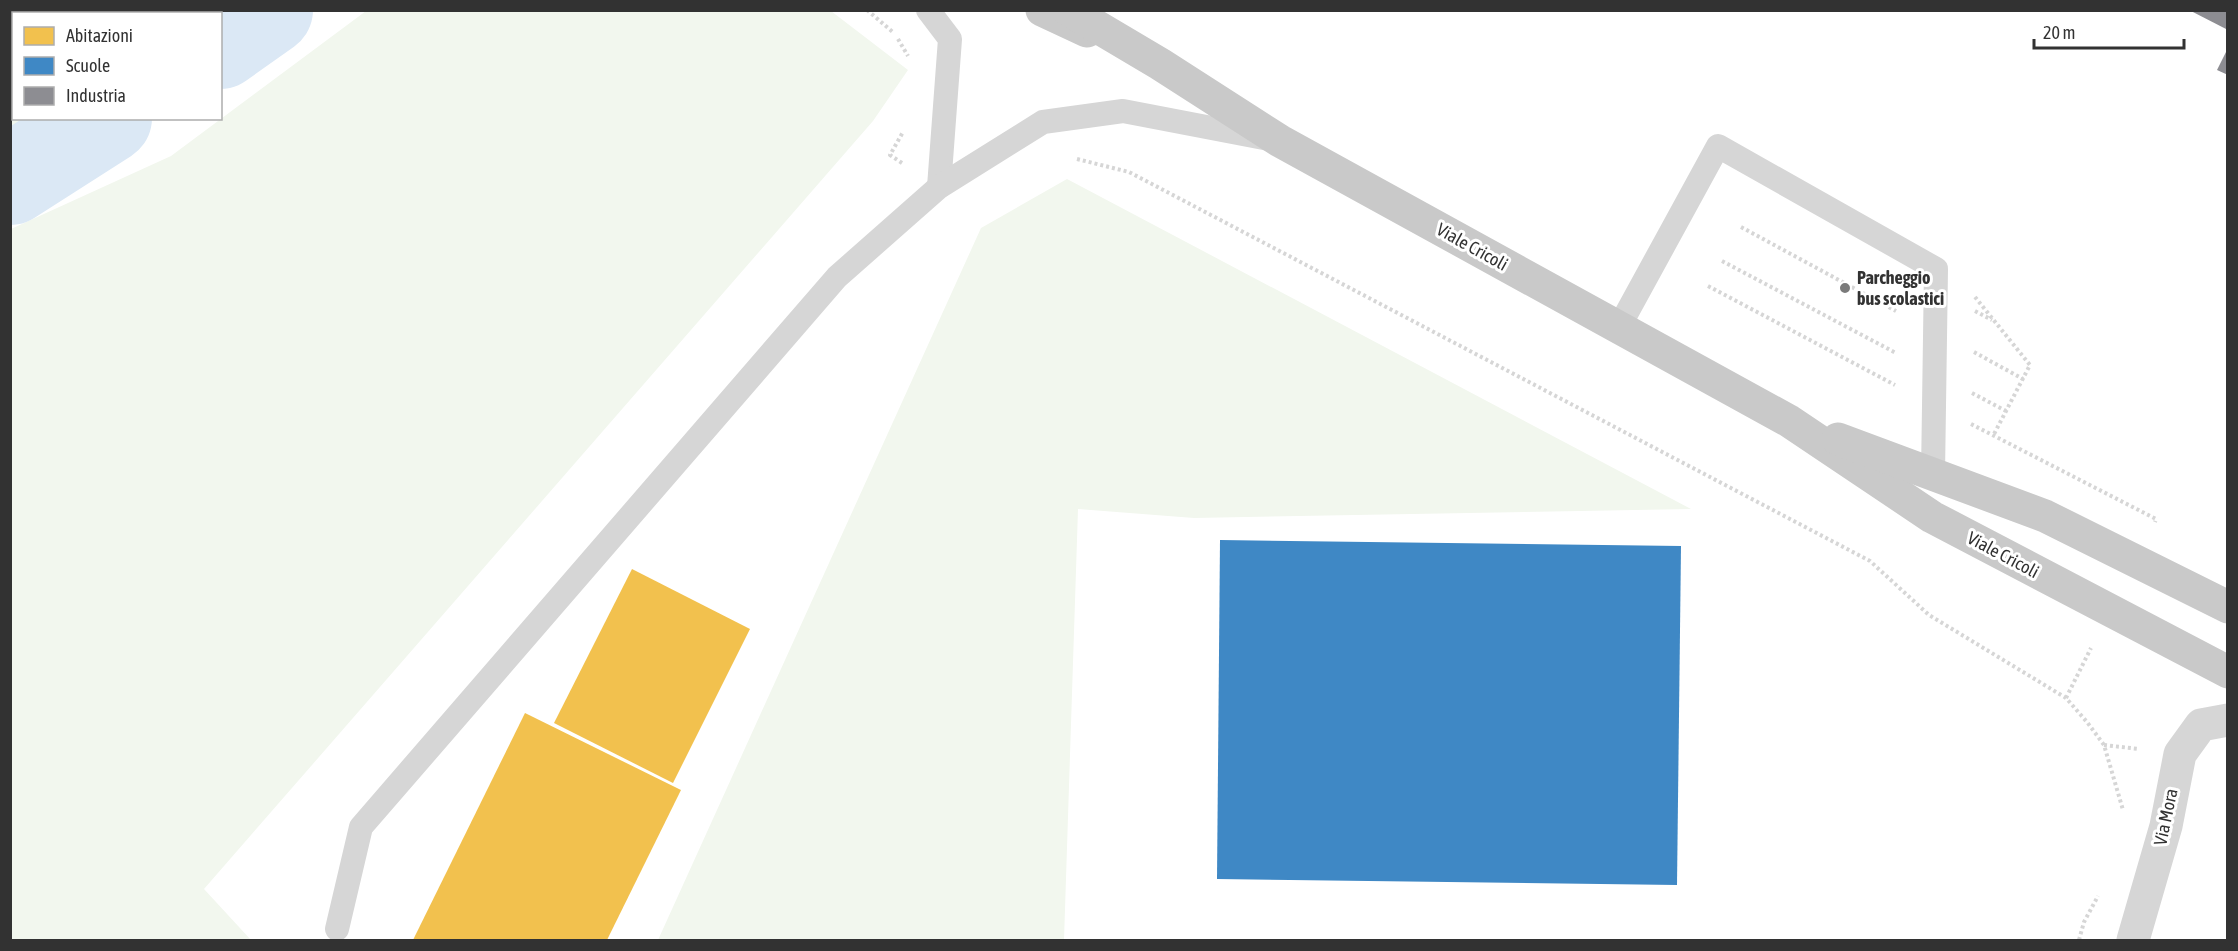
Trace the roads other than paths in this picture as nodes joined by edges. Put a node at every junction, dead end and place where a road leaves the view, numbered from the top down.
1 (928, 10) edge
2 (1042, 10) edge
3 (1069, 10) edge
4 (1160, 64) junction
5 (1280, 141) junction
6 (939, 187) junction
7 (1619, 327) junction
8 (1789, 421) junction
9 (1933, 474) junction
10 (2228, 607) edge
11 (2228, 672) edge
12 (2228, 720) edge
13 (336, 929) dead end
14 (2133, 940) edge

1 - 6 lane
2 - 4 main road, Viale Cricoli
3 - 4 main road, Viale Cricoli
4 - 5 main road, Viale Cricoli
5 - 6 lane
5 - 7 main road, Viale Cricoli
6 - 13 lane
7 - 8 main road, Viale Cricoli
7 - 9 lane
8 - 9 main road, Viale Cricoli
8 - 11 main road, Viale Cricoli
9 - 10 main road, Viale Cricoli
12 - 14 street, Via Mora

